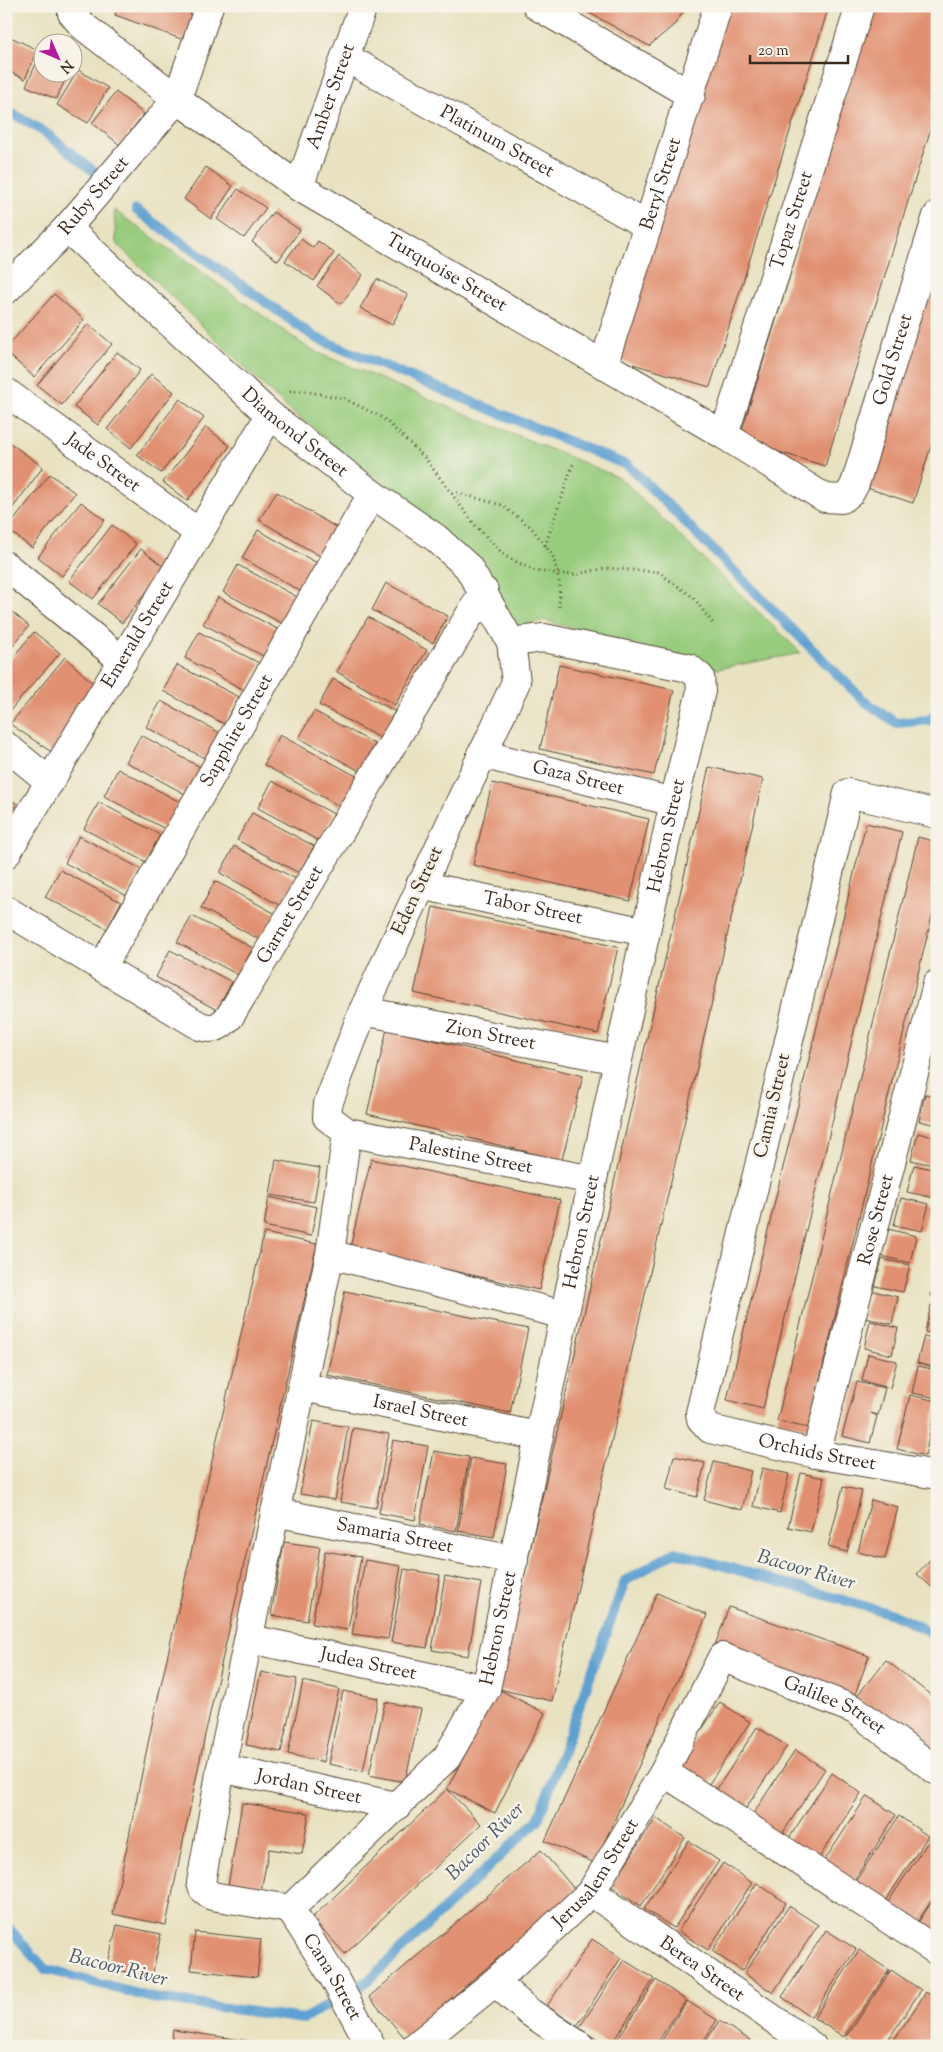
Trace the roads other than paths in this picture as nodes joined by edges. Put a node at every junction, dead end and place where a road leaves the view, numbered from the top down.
1 (210, 6) edge
2 (363, 6) edge
3 (537, 6) edge
4 (718, 6) edge
5 (860, 6) edge
6 (72, 9) edge
7 (346, 57) junction
8 (691, 95) junction
9 (177, 99) junction
10 (299, 187) junction
11 (937, 216) edge
12 (648, 226) junction
13 (67, 228) junction
14 (6, 290) edge
15 (604, 363) junction
16 (6, 392) edge
17 (262, 408) junction
18 (724, 434) junction
19 (372, 494) junction
20 (842, 499) joint
21 (199, 533) junction
22 (6, 566) edge
23 (484, 591) junction
24 (511, 642) junction
25 (122, 661) junction
26 (6, 746) edge
27 (481, 754) junction
28 (50, 782) junction
29 (674, 802) junction
30 (937, 814) edge
31 (6, 854) edge
32 (420, 885) junction
33 (6, 910) edge
34 (646, 932) junction
35 (102, 967) junction
36 (937, 984) edge
37 (363, 1011) junction
38 (618, 1060) junction
39 (348, 1132) junction
40 (593, 1180) junction
41 (330, 1254) junction
42 (564, 1315) junction
43 (303, 1387) junction
44 (701, 1420) joint
45 (537, 1436) junction
46 (816, 1454) junction
47 (937, 1476) edge
48 (275, 1512) junction
49 (514, 1560) junction
50 (250, 1639) junction
51 (722, 1657) joint
52 (486, 1689) junction
53 (221, 1768) junction
54 (937, 1771) edge
55 (664, 1772) junction
56 (396, 1806) junction
57 (591, 1892) junction
58 (290, 1909) junction
59 (937, 1951) edge
60 (495, 1982) junction
61 (367, 2038) edge
62 (416, 2046) edge
63 (580, 2046) edge
64 (812, 2046) edge

1 - 9 street
2 - 7 street, Amber Street
3 - 8 street
4 - 8 street, Beryl Street
5 - 18 street, Topaz Street
6 - 9 street, Turquoise Street
7 - 10 street, Amber Street
7 - 12 street, Platinum Street
8 - 12 street, Beryl Street
9 - 10 street, Turquoise Street
9 - 13 street, Ruby Street
10 - 15 street, Turquoise Street
11 - 20 street, Gold Street
12 - 15 street, Beryl Street
13 - 14 street, Ruby Street
13 - 17 street, Diamond Street
15 - 18 street, Turquoise Street
16 - 21 street, Jade Street
17 - 19 street, Diamond Street
17 - 21 street, Emerald Street
18 - 20 street, Turquoise Street
19 - 23 street, Diamond Street
19 - 35 street, Sapphire Street
21 - 25 street, Emerald Street
22 - 25 street
23 - 24 street, Diamond Street
23 - 35 street, Garnet Street
24 - 27 street, Eden Street
24 - 29 street, Hebron Street
25 - 28 street, Emerald Street
26 - 28 street
27 - 29 street, Gaza Street
27 - 32 street, Eden Street
28 - 31 street, Emerald Street
29 - 34 street, Hebron Street
30 - 44 street, Camia Street
32 - 34 street, Tabor Street
32 - 37 street, Eden Street
33 - 35 street, Garnet Street
34 - 38 street, Hebron Street
36 - 46 street, Rose Street
37 - 38 street, Zion Street
37 - 39 street, Eden Street
38 - 40 street, Hebron Street
39 - 40 street, Palestine Street
39 - 41 street
40 - 42 street, Hebron Street
41 - 42 street
41 - 43 street
42 - 45 street, Hebron Street
43 - 45 street, Israel Street
43 - 48 street
44 - 46 street, Orchids Street
45 - 49 street, Hebron Street
46 - 47 street, Orchids Street
48 - 49 street, Samaria Street
48 - 50 street
49 - 52 street, Hebron Street
50 - 52 street, Judea Street
50 - 53 street
51 - 54 street, Galilee Street
51 - 55 street, Jerusalem Street
52 - 56 street, Hebron Street
53 - 56 street, Jordan Street
53 - 58 street
55 - 57 street, Jerusalem Street
55 - 59 street
56 - 58 street, Hebron Street
57 - 60 street, Jerusalem Street
57 - 64 street, Berea Street
58 - 61 street, Cana Street
60 - 62 street, Jerusalem Street
60 - 63 street

